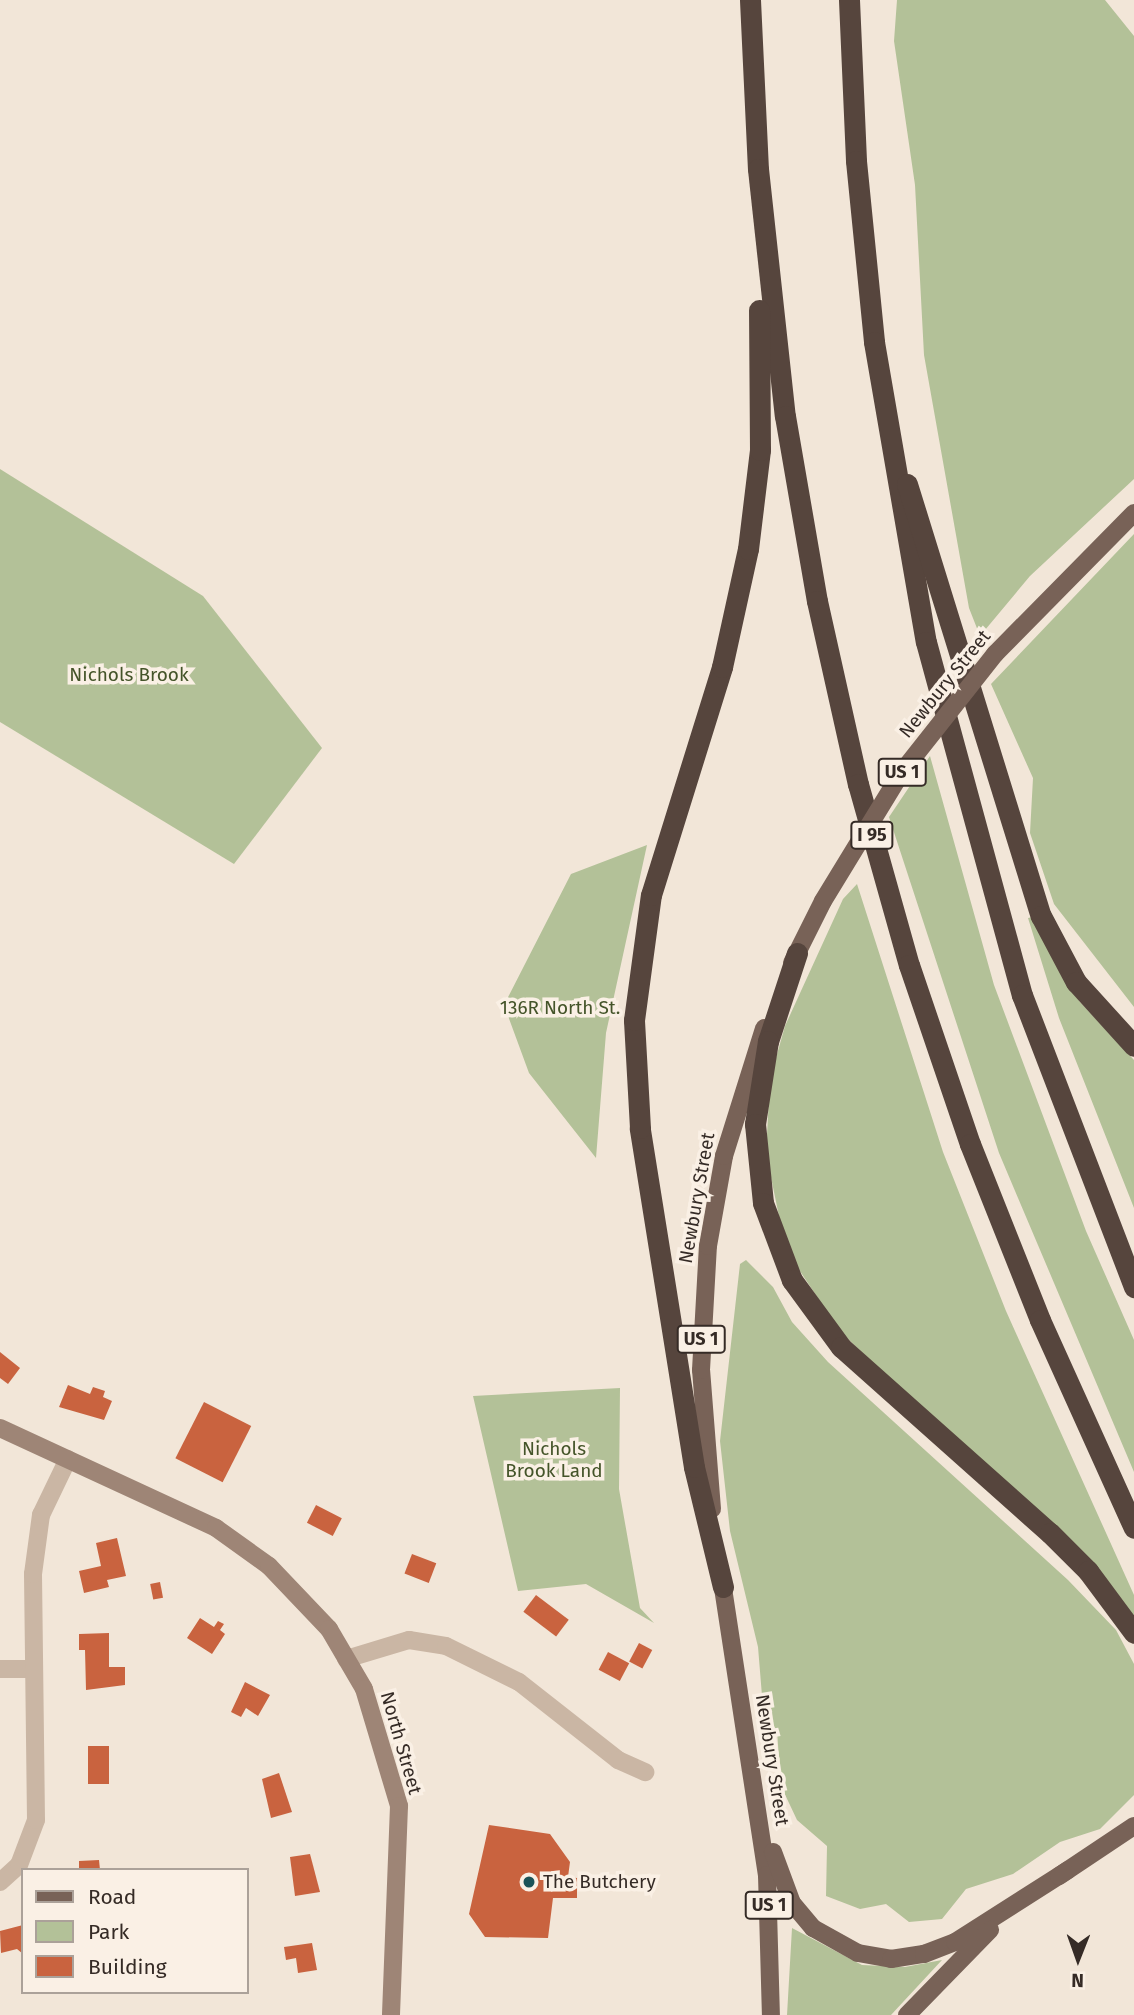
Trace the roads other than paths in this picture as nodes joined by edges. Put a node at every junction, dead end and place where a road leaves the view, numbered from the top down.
1 (750, 0) edge
2 (849, 0) edge
3 (754, 105) junction
4 (882, 402) junction
5 (1134, 513) edge
6 (797, 953) junction
7 (1134, 1046) edge
8 (1134, 1287) edge
9 (0, 1429) edge
10 (68, 1459) junction
11 (1134, 1528) edge
12 (723, 1587) junction
13 (1134, 1633) edge
14 (346, 1659) junction
15 (34, 1669) junction
16 (0, 1670) edge
17 (645, 1772) dead end
18 (757, 1795) junction
19 (1134, 1826) edge
20 (1068, 1870) junction
21 (0, 1882) edge
22 (391, 2015) edge
23 (771, 2015) edge
24 (907, 2015) edge

1 - 3 highway, I 95
2 - 4 highway
3 - 11 highway, I 95
3 - 12 highway
4 - 7 highway
4 - 8 highway
5 - 6 main road, Newbury Street / US 1, bridge
6 - 12 main road, Newbury Street / US 1
6 - 13 highway
9 - 10 street, North Street
10 - 14 street, North Street
10 - 15 street
12 - 18 main road, Newbury Street / US 1
14 - 17 street
14 - 22 street, North Street
15 - 16 street
15 - 21 street
18 - 20 main road
18 - 23 main road, Newbury Street / US 1
19 - 20 main road
20 - 24 main road

